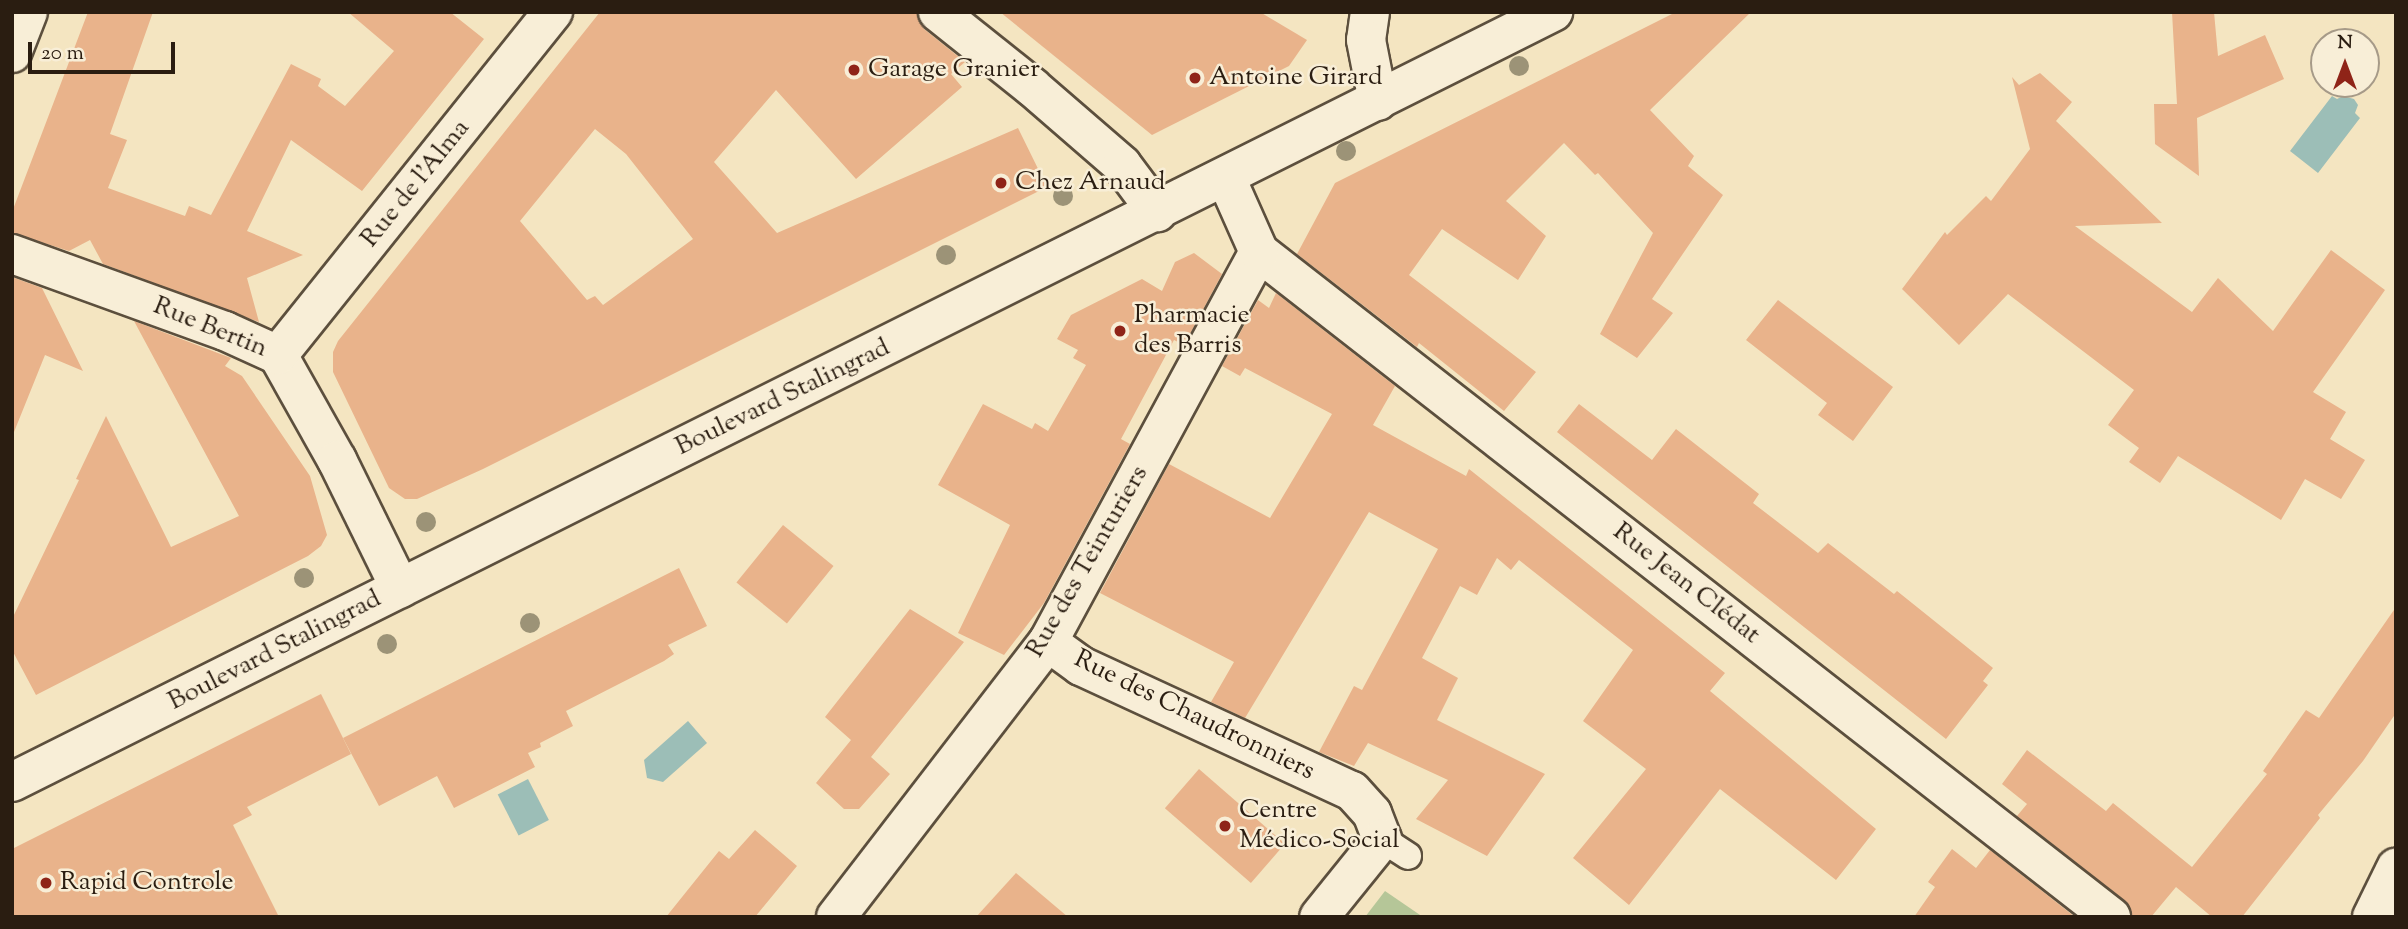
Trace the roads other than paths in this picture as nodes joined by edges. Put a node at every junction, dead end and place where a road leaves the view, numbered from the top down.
1 (28, 12) edge
2 (553, 12) edge
3 (938, 12) edge
4 (1370, 12) edge
5 (1553, 12) edge
6 (12, 53) edge
7 (1378, 101) junction
8 (1226, 178) junction
9 (1157, 212) junction
10 (1259, 252) junction
11 (12, 254) edge
12 (278, 355) junction
13 (400, 588) junction
14 (1048, 642) junction
15 (12, 782) edge
16 (2396, 868) edge
17 (836, 917) edge
18 (1319, 917) edge
19 (2111, 917) edge
20 (2372, 917) edge

1 - 6 street
2 - 12 street, Rue de l'Alma
3 - 9 street
4 - 7 street
5 - 7 street, Boulevard Stalingrad
7 - 8 street, Boulevard Stalingrad
8 - 9 street, Boulevard Stalingrad
8 - 10 street
9 - 13 street, Boulevard Stalingrad
10 - 14 street, Rue des Teinturiers
10 - 19 street, Rue Jean Clédat
11 - 12 street, Rue Bertin
12 - 13 street, Rue Bertin
13 - 15 street, Boulevard Stalingrad
14 - 17 street, Rue des Teinturiers
14 - 18 street, Rue des Chaudronniers
16 - 20 street

